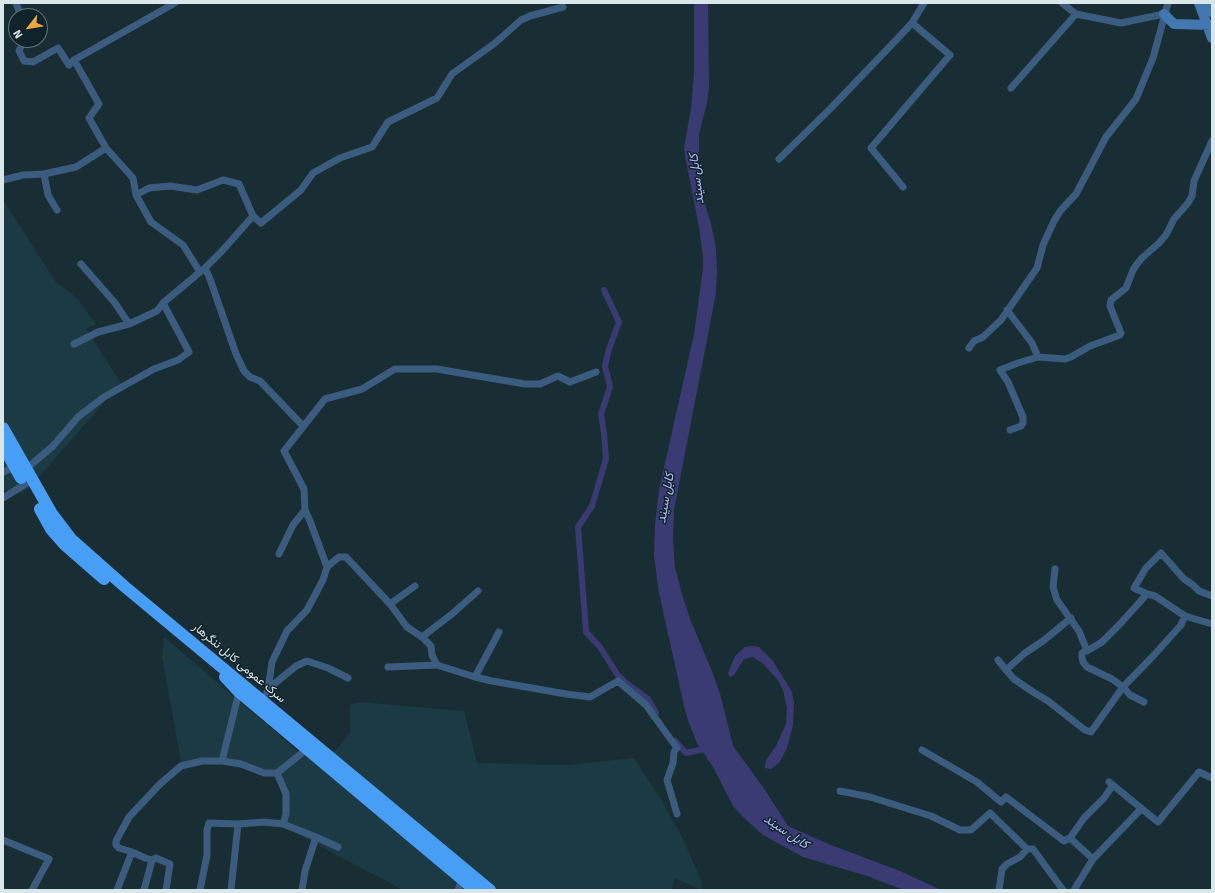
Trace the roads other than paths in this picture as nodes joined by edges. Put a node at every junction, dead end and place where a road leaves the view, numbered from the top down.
1 (175, 3) edge
2 (924, 3) edge
3 (1062, 3) edge
4 (1168, 3) edge
5 (1199, 3) edge
6 (1208, 3) edge
7 (563, 7) dead end
8 (1212, 12) edge
9 (1076, 14) junction
10 (1164, 14) junction
11 (912, 23) junction
12 (1210, 25) edge
13 (1212, 38) edge
14 (20, 48) edge
15 (74, 60) junction
16 (1011, 88) dead end
17 (1212, 141) edge
18 (106, 148) junction
19 (779, 159) dead end
20 (44, 174) junction
21 (3, 180) edge
22 (903, 187) dead end
23 (136, 195) junction
24 (57, 210) dead end
25 (253, 216) junction
26 (81, 264) dead end
27 (203, 270) junction
28 (163, 303) junction
29 (1007, 310) junction
30 (129, 324) junction
31 (74, 344) dead end
32 (969, 348) dead end
33 (1038, 357) junction
34 (596, 372) dead end
35 (304, 426) junction
36 (3, 428) edge
37 (1010, 430) dead end
38 (3, 446) edge
39 (21, 468) junction
40 (3, 472) edge
41 (29, 482) junction
42 (3, 498) edge
43 (305, 510) junction
44 (278, 554) dead end
45 (326, 567) junction
46 (1055, 569) dead end
47 (415, 586) dead end
48 (478, 591) dead end
49 (1147, 594) junction
50 (1212, 596) edge
51 (390, 604) junction
52 (1186, 616) junction
53 (1071, 618) junction
54 (1212, 624) edge
55 (499, 632) dead end
56 (422, 637) junction
57 (1086, 650) junction
58 (998, 660) dead end
59 (437, 665) junction
60 (388, 666) dead end
61 (1006, 670) junction
62 (348, 678) dead end
63 (474, 678) junction
64 (1123, 687) junction
65 (268, 689) junction
66 (239, 692) junction
67 (264, 701) junction
68 (1144, 702) dead end
69 (307, 749) junction
70 (922, 750) dead end
71 (222, 760) junction
72 (277, 773) junction
73 (1212, 778) edge
74 (840, 791) dead end
75 (1141, 809) junction
76 (677, 814) dead end
77 (238, 824) junction
78 (283, 824) junction
79 (316, 837) junction
80 (1070, 838) junction
81 (3, 840) edge
82 (338, 847) dead end
83 (1027, 849) junction
84 (132, 852) junction
85 (1093, 859) junction
86 (152, 860) junction
87 (460, 885) edge
88 (32, 890) edge
89 (117, 890) edge
90 (144, 890) edge
91 (166, 890) edge
92 (200, 890) edge
93 (231, 890) edge
94 (302, 890) edge
95 (475, 890) edge
96 (490, 890) edge
97 (999, 890) edge
98 (1064, 890) edge
99 (1074, 890) edge

1 - 15 street
2 - 11 street
3 - 9 street
4 - 10 street
5 - 12 main road
6 - 8 main road
7 - 25 street
9 - 10 street
9 - 16 street
10 - 12 main road
10 - 29 street
11 - 19 street
11 - 22 street
12 - 13 main road
14 - 15 street
15 - 18 street
17 - 33 street
18 - 20 street
18 - 23 street
20 - 21 street
20 - 24 street
23 - 25 street
23 - 27 street
25 - 27 street
26 - 30 street
27 - 28 street
27 - 35 street
28 - 30 street
28 - 39 street
29 - 32 street
29 - 33 street
30 - 31 street
33 - 37 street
34 - 35 street
35 - 43 street
36 - 39 highway, سرک عمومی کابل ننگرهار
38 - 39 highway, سرک عمومی کابل ننگرهار
39 - 40 street
39 - 41 highway, سرک عمومی کابل ننگرهار
41 - 42 street
41 - 66 highway, سرک عمومی کابل ننگرهار
41 - 67 highway, سرک عمومی کابل ننگرهار
43 - 44 street
43 - 45 street
45 - 51 street
45 - 65 street
46 - 53 street
47 - 51 street
48 - 56 street
49 - 50 street
49 - 52 street
49 - 57 street
51 - 56 street
52 - 54 street
52 - 64 street
53 - 57 street
53 - 61 street
55 - 63 street
56 - 59 street
57 - 64 street
58 - 61 street
59 - 60 street
59 - 63 street
61 - 64 street
62 - 65 street
63 - 76 street
64 - 68 street
65 - 67 street
66 - 69 highway, سرک عمومی کابل ننگرهار
66 - 71 street
67 - 96 highway, سرک عمومی کابل ننگرهار
69 - 72 street
69 - 87 highway, سرک عمومی کابل ننگرهار
70 - 80 street
71 - 72 street
71 - 84 street
72 - 78 street
73 - 75 street
74 - 83 street
75 - 80 street
75 - 85 street
77 - 78 street
77 - 92 street
77 - 93 street
78 - 79 street
79 - 82 street
79 - 94 street
80 - 85 street
81 - 88 street
83 - 97 street
83 - 98 street
84 - 86 street
84 - 89 street
85 - 99 street
86 - 90 street
86 - 91 street
87 - 95 highway, سرک عمومی کابل ننگرهار

